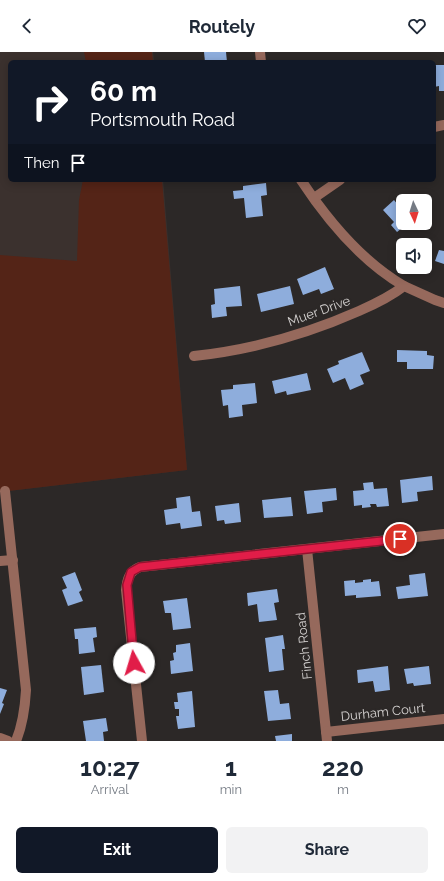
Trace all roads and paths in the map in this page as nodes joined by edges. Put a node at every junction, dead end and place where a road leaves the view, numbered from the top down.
1 (302, 182) edge
2 (337, 182) edge
3 (314, 198) junction
4 (404, 286) junction
5 (444, 303) edge
6 (194, 356) dead end
7 (6, 491) dead end
8 (444, 534) edge
9 (307, 549) junction
10 (12, 560) junction
11 (0, 561) edge
12 (444, 719) edge
13 (326, 736) edge
14 (0, 738) edge
15 (8, 741) edge
16 (16, 741) edge
17 (142, 741) edge

1 - 3 street
2 - 3 street
3 - 4 street
4 - 5 street
4 - 6 street, Muer Drive
7 - 10 street
8 - 9 street
9 - 13 street, Finch Road
9 - 17 street
10 - 11 street
10 - 16 street
12 - 13 street, Durham Court
14 - 15 street

